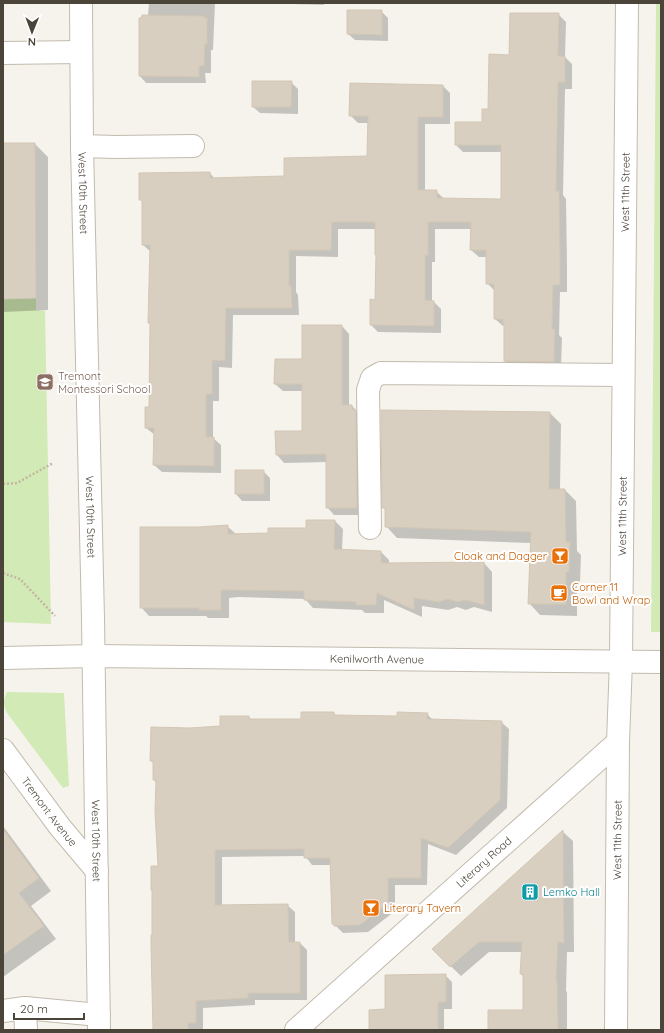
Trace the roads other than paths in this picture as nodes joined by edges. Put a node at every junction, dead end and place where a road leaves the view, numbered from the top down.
1 (81, 3) edge
2 (627, 3) edge
3 (81, 52) junction
4 (3, 53) edge
5 (82, 146) junction
6 (193, 146) dead end
7 (623, 375) junction
8 (370, 528) dead end
9 (94, 656) junction
10 (3, 658) edge
11 (621, 661) junction
12 (661, 662) edge
13 (618, 742) junction
14 (3, 750) edge
15 (97, 871) junction
16 (25, 1008) junction
17 (3, 1011) edge
18 (99, 1022) edge
19 (26, 1030) edge
20 (296, 1030) edge
21 (616, 1030) edge

1 - 3 street, West 10th Street
2 - 7 street, West 11th Street
3 - 4 street
3 - 5 street, West 10th Street
5 - 6 street
5 - 9 street, West 10th Street
7 - 8 street
7 - 11 street, West 11th Street
9 - 10 street, Kenilworth Avenue
9 - 11 street, Kenilworth Avenue
9 - 15 street, West 10th Street
11 - 12 street, Kenilworth Avenue
11 - 13 street, West 11th Street
13 - 20 street, Literary Road
13 - 21 street, West 11th Street
14 - 15 street, Tremont Avenue
15 - 18 street, West 10th Street
16 - 17 street
16 - 18 street
16 - 19 street

